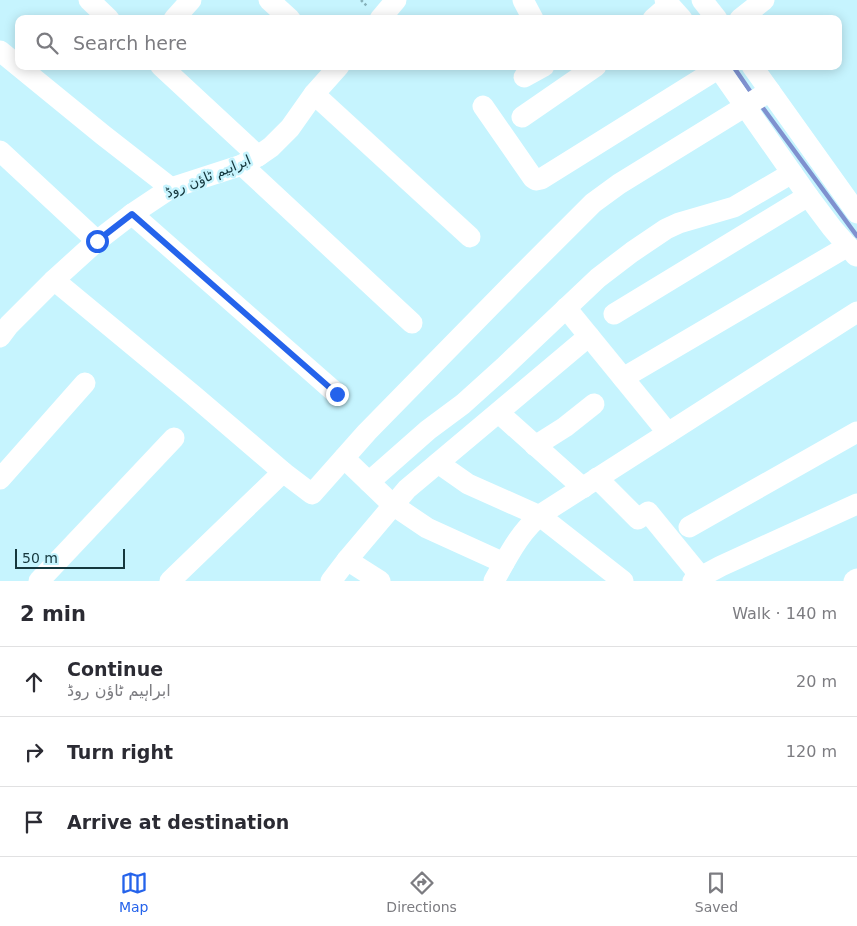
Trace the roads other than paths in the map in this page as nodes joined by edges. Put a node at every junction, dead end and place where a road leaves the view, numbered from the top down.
1 (89, 0) edge
2 (191, 0) edge
3 (269, 0) edge
4 (396, 0) edge
5 (523, 0) edge
6 (702, 0) edge
7 (764, 0) edge
8 (672, 8) edge
9 (105, 15) edge
10 (178, 15) edge
11 (286, 15) edge
12 (383, 15) edge
13 (531, 15) edge
14 (660, 15) edge
15 (714, 15) edge
16 (745, 15) edge
17 (0, 51) edge
18 (15, 63) edge
19 (23, 70) edge
20 (165, 70) edge
21 (336, 70) edge
22 (537, 70) edge
23 (590, 70) edge
24 (713, 70) edge
25 (721, 70) edge
26 (752, 70) edge
27 (524, 77) dead end
28 (314, 94) junction
29 (756, 100) junction
30 (483, 106) dead end
31 (522, 116) dead end
32 (0, 152) edge
33 (250, 160) junction
34 (792, 173) junction
35 (171, 188) junction
36 (808, 196) junction
37 (857, 213) edge
38 (132, 214) junction
39 (470, 237) dead end
40 (97, 241) junction
41 (852, 251) edge
42 (54, 280) junction
43 (566, 308) junction
44 (857, 312) edge
45 (614, 314) dead end
46 (412, 323) dead end
47 (589, 336) junction
48 (0, 337) edge
49 (623, 378) junction
50 (85, 383) dead end
51 (337, 394) dead end
52 (594, 404) dead end
53 (499, 413) junction
54 (857, 432) edge
55 (668, 433) junction
56 (174, 438) dead end
57 (535, 446) junction
58 (344, 458) junction
59 (438, 464) junction
60 (283, 472) junction
61 (0, 479) edge
62 (369, 482) junction
63 (590, 483) junction
64 (857, 504) edge
65 (393, 506) junction
66 (540, 516) junction
67 (689, 527) dead end
68 (346, 560) junction
69 (725, 573) edge
70 (498, 576) edge
71 (697, 579) edge
72 (39, 581) edge
73 (170, 581) edge
74 (331, 581) edge
75 (380, 581) edge
76 (623, 581) edge

1 - 9 street
2 - 10 street
3 - 11 street
4 - 12 street
5 - 13 street
6 - 15 street
7 - 16 street
8 - 14 street
17 - 18 street
19 - 35 street
20 - 33 street
21 - 28 street, ابراہیم ٹاؤن روڈ
22 - 27 street
23 - 31 street
24 - 30 street
25 - 29 street
26 - 29 street
28 - 33 street, ابراہیم ٹاؤن روڈ
28 - 39 street
29 - 34 street
29 - 37 street
29 - 58 street
32 - 40 street
33 - 35 street, ابراہیم ٹاؤن روڈ
33 - 46 street
34 - 36 street
34 - 43 street
35 - 38 street, ابراہیم ٹاؤن روڈ
36 - 41 street
36 - 45 street
38 - 40 street, ابراہیم ٹاؤن روڈ
38 - 51 street
40 - 42 street, ابراہیم ٹاؤن روڈ
41 - 49 street
42 - 48 street, ابراہیم ٹاؤن روڈ
42 - 60 street
43 - 47 street
43 - 62 street
44 - 55 street
47 - 49 street
47 - 53 street
49 - 55 street
50 - 61 street
52 - 57 street
53 - 57 street
53 - 59 street
54 - 67 street
55 - 63 street
56 - 72 street
57 - 63 street
58 - 60 street
58 - 62 street
59 - 65 street
59 - 66 street
60 - 73 street
62 - 65 street
63 - 66 street
63 - 71 street
64 - 69 street
65 - 68 street
65 - 70 street
66 - 70 street
66 - 76 street
68 - 74 street
68 - 75 street
69 - 71 street

